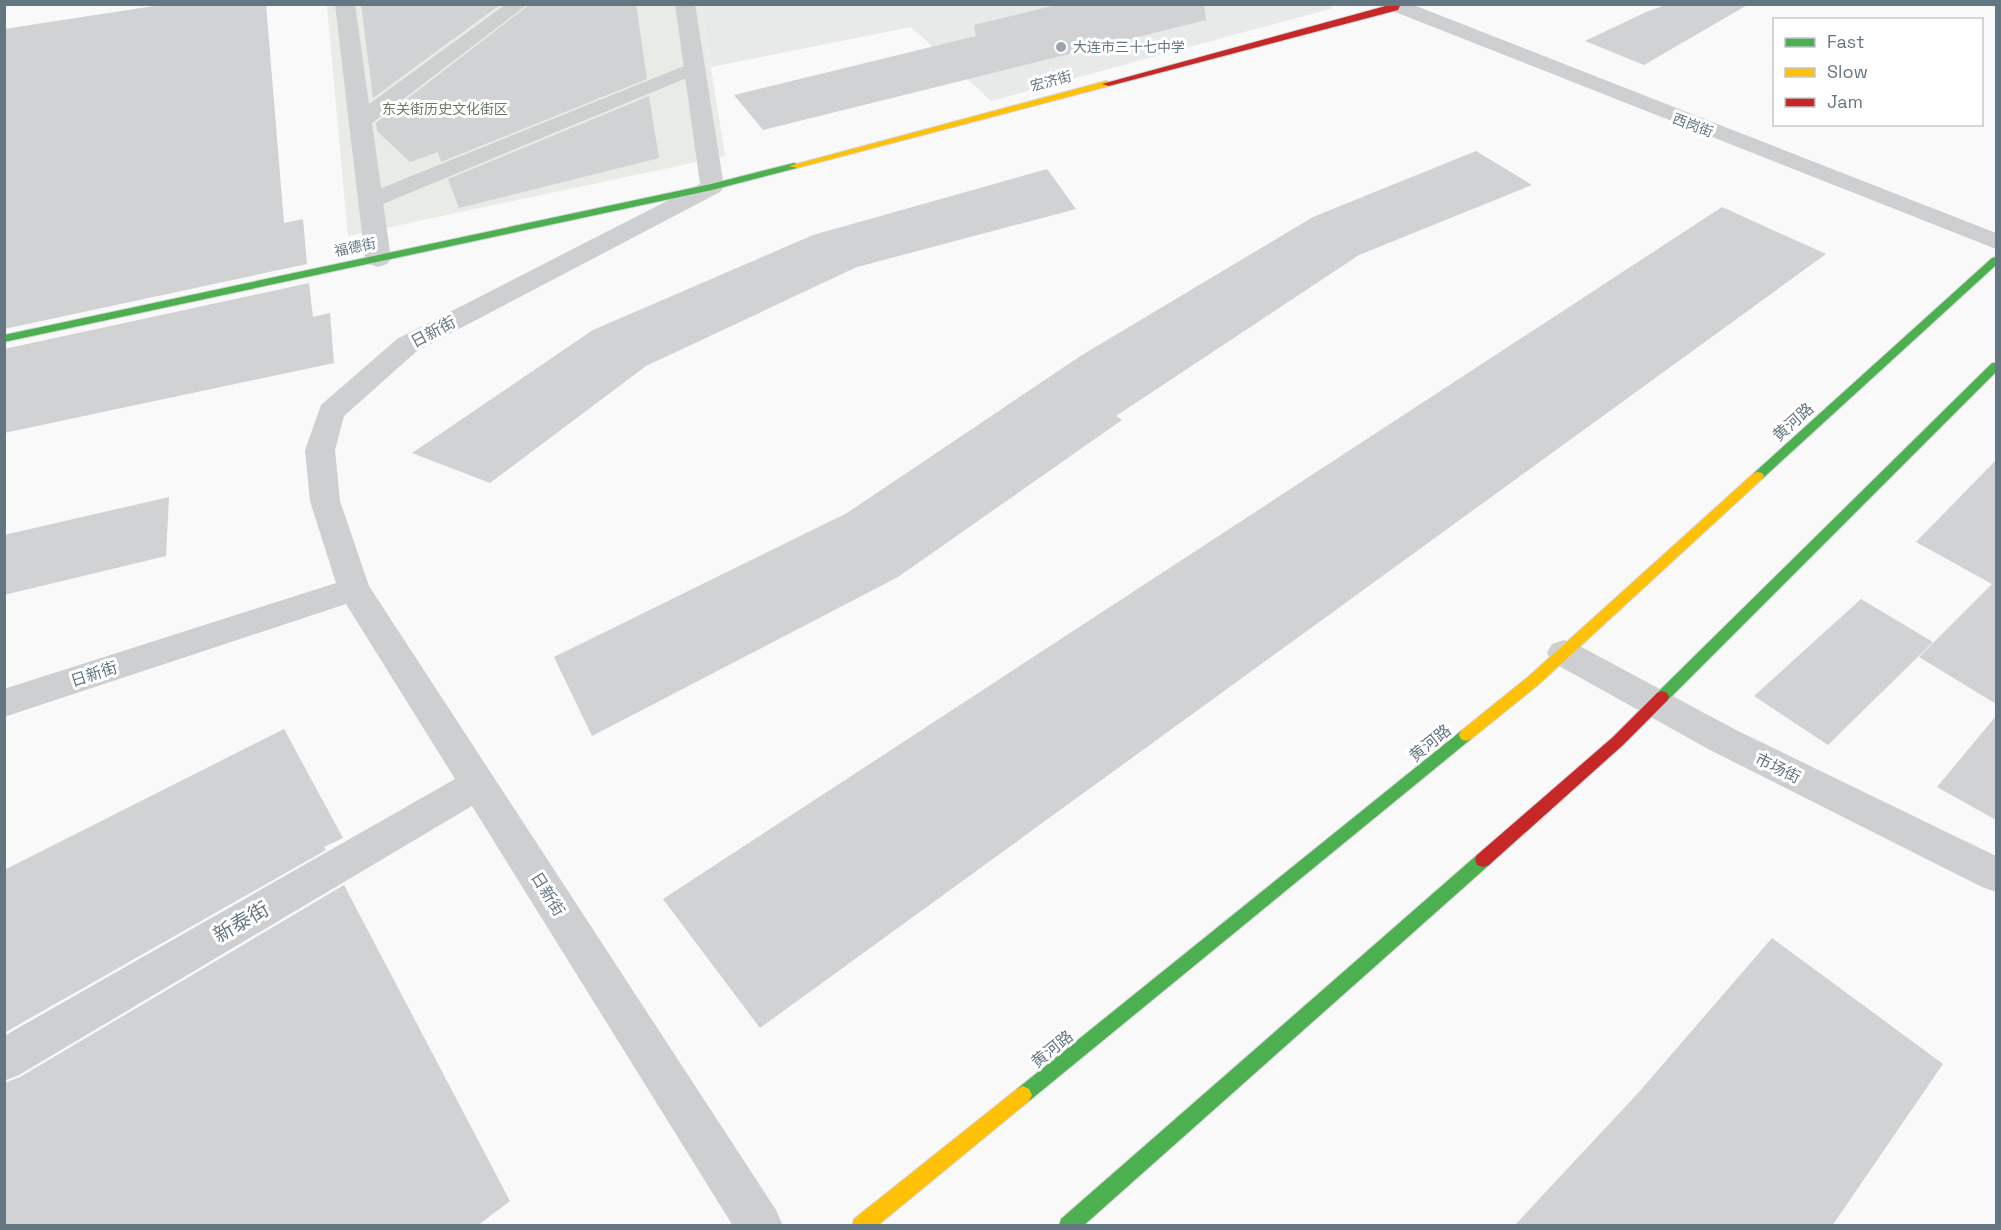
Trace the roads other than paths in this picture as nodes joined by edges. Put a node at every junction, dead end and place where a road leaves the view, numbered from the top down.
1 (345, 4) edge
2 (519, 4) edge
3 (685, 4) edge
4 (1394, 6) edge
5 (694, 68) junction
6 (360, 120) junction
7 (712, 187) junction
8 (369, 201) junction
9 (1996, 242) edge
10 (378, 259) junction
11 (1996, 260) edge
12 (4, 339) edge
13 (1996, 366) edge
14 (354, 589) junction
15 (1563, 653) junction
16 (4, 703) edge
17 (1656, 703) junction
18 (478, 784) junction
19 (1996, 875) edge
20 (4, 1060) edge
21 (751, 1212) edge
22 (861, 1226) edge
23 (1068, 1226) edge

1 - 6 street
2 - 6 street
3 - 5 street
4 - 7 main road, 宏济街
4 - 9 street, 西岗街
5 - 7 street
5 - 8 lane
6 - 8 street
7 - 10 main road, 福德街
7 - 14 street, 日新街
8 - 10 street
10 - 12 main road, 福德街
11 - 15 main road, 黄河路
13 - 17 main road
14 - 16 street, 日新街
14 - 18 street, 日新街
15 - 17 street, 市场街
15 - 22 main road, 黄河路
17 - 19 street, 市场街
17 - 23 main road
18 - 20 street, 新泰街
18 - 21 street, 日新街

